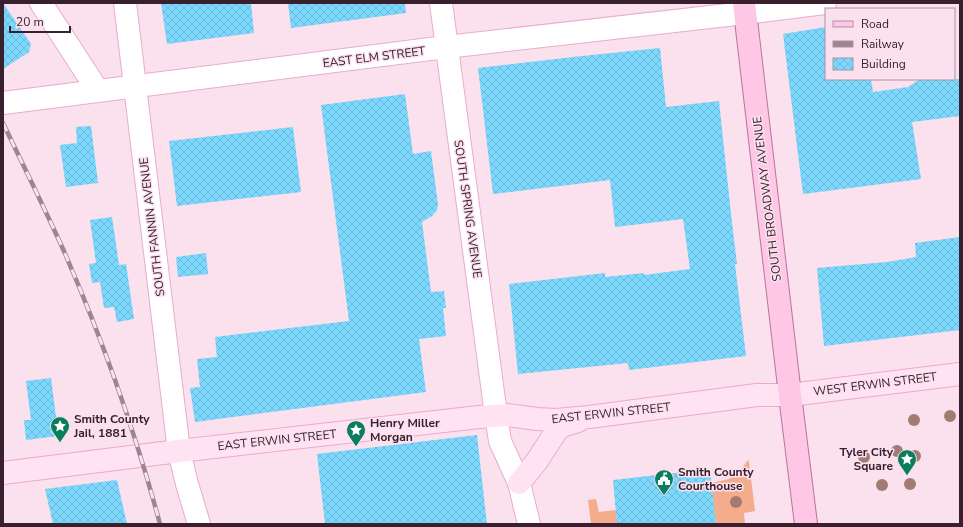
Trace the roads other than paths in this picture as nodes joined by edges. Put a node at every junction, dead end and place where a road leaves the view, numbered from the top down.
1 (41, 3) edge
2 (125, 3) edge
3 (441, 3) edge
4 (826, 3) edge
5 (744, 8) edge
6 (446, 48) junction
7 (135, 87) junction
8 (98, 91) junction
9 (3, 103) edge
10 (960, 374) edge
11 (790, 395) junction
12 (496, 416) junction
13 (589, 417) junction
14 (179, 451) junction
15 (3, 473) edge
16 (519, 482) junction
17 (199, 524) edge
18 (529, 524) edge
19 (806, 524) edge

1 - 8 street
2 - 7 street, SOUTH FANNIN AVENUE
3 - 6 street, SOUTH SPRING AVENUE
4 - 5 street, EAST ELM STREET
5 - 6 street, EAST ELM STREET
5 - 11 main road, SOUTH BROADWAY AVENUE
6 - 7 street, EAST ELM STREET
6 - 12 street, SOUTH SPRING AVENUE
7 - 8 street, EAST ELM STREET
7 - 14 street, SOUTH FANNIN AVENUE
8 - 9 street, EAST ELM STREET
10 - 11 main road, WEST ERWIN STREET
11 - 13 main road, EAST ERWIN STREET
11 - 19 main road, SOUTH BROADWAY AVENUE
12 - 13 main road, EAST ERWIN STREET
12 - 14 main road, EAST ERWIN STREET
12 - 16 street, SOUTH SPRING AVENUE
13 - 16 main road
14 - 15 main road, EAST ERWIN STREET
14 - 17 street, SOUTH FANNIN AVENUE
16 - 18 street, SOUTH SPRING AVENUE

